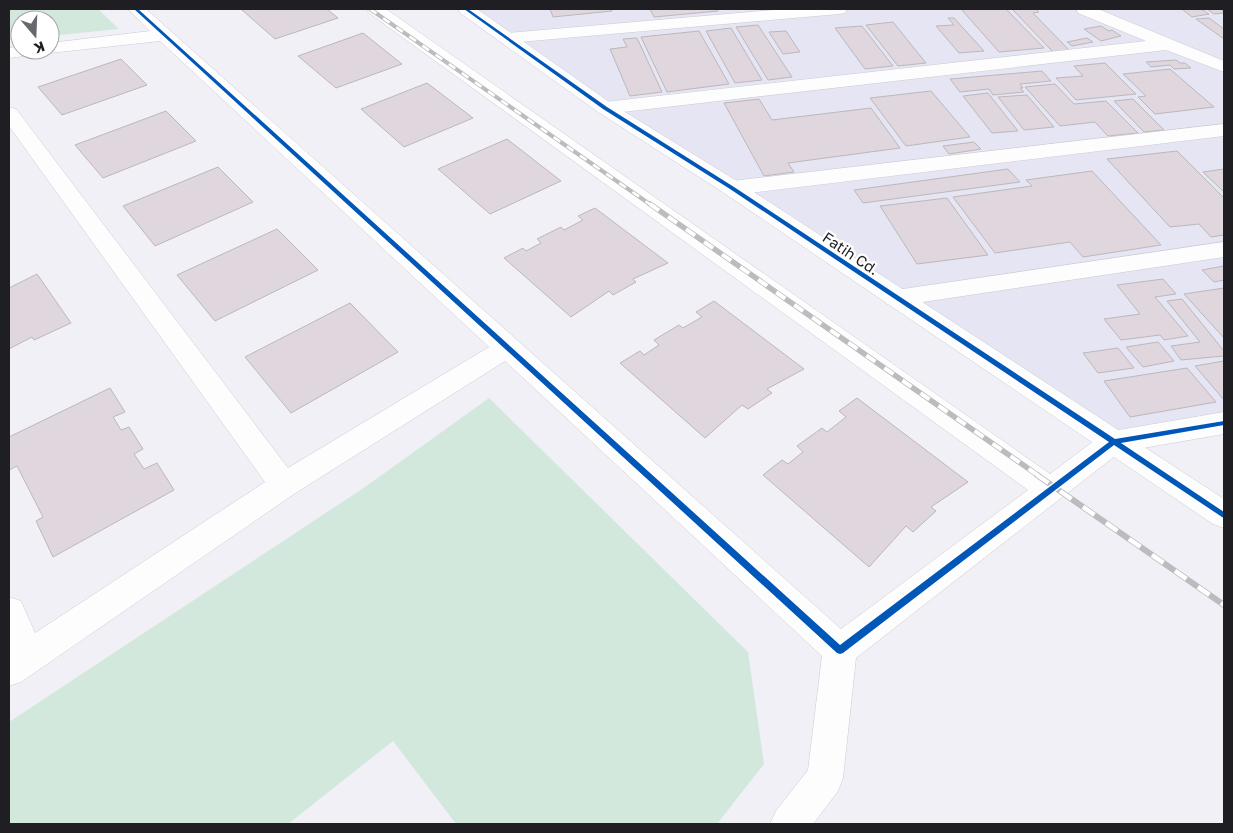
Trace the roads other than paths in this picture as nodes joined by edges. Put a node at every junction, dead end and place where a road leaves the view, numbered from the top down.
1 (136, 9) edge
2 (375, 9) edge
3 (466, 9) edge
4 (839, 9) edge
5 (1084, 9) edge
6 (164, 35) junction
7 (508, 38) junction
8 (1168, 44) junction
9 (60, 47) edge
10 (1224, 67) edge
11 (605, 108) junction
12 (9, 113) edge
13 (1224, 130) edge
14 (732, 188) junction
15 (1224, 249) edge
16 (896, 298) junction
17 (507, 348) junction
18 (1224, 423) edge
19 (1113, 442) junction
20 (284, 485) junction
21 (1050, 490) junction
22 (1224, 515) edge
23 (9, 612) edge
24 (840, 650) junction
25 (19, 663) edge
26 (789, 824) edge

1 - 6 street
2 - 21 street
3 - 7 street, Fatih Cd.
4 - 7 street
5 - 8 street
6 - 9 street
6 - 17 street
7 - 11 street, Fatih Cd.
8 - 10 street
8 - 11 street
11 - 14 street, Fatih Cd.
12 - 20 street
13 - 14 street
14 - 16 street, Fatih Cd.
15 - 16 street
16 - 19 street, Fatih Cd.
17 - 20 street
17 - 24 street
18 - 19 street
19 - 21 street
19 - 22 street, Fatih Cd.
20 - 25 street
21 - 24 street
23 - 25 street
24 - 26 street

